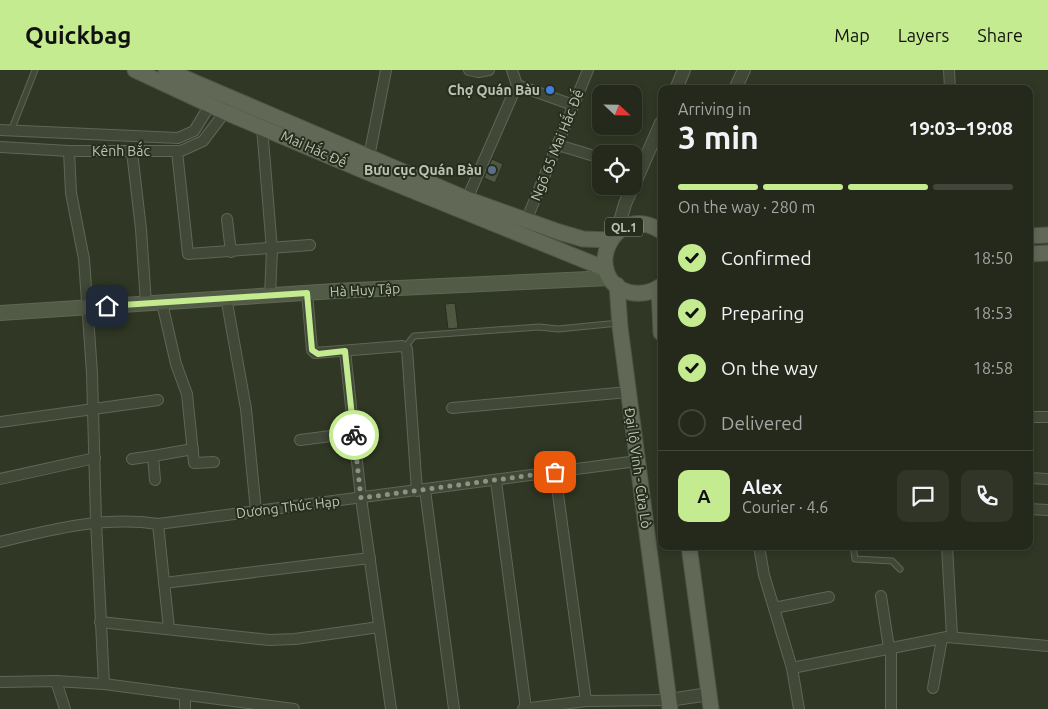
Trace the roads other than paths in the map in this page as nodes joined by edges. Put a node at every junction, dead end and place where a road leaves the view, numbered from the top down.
1 (35, 70) edge
2 (135, 70) edge
3 (166, 70) edge
4 (386, 70) edge
5 (469, 70) edge
6 (489, 70) edge
7 (512, 70) edge
8 (588, 70) edge
9 (684, 70) edge
10 (744, 70) edge
11 (949, 70) edge
12 (517, 85) junction
13 (678, 85) edge
14 (737, 85) edge
15 (950, 85) edge
16 (210, 105) junction
17 (573, 105) junction
18 (225, 112) junction
19 (262, 127) junction
20 (658, 129) edge
21 (0, 130) edge
22 (11, 131) junction
23 (189, 134) junction
24 (558, 144) junction
25 (0, 147) edge
26 (194, 147) junction
27 (69, 151) junction
28 (176, 151) junction
29 (132, 152) junction
30 (592, 155) edge
31 (368, 157) junction
32 (642, 160) edge
33 (628, 195) edge
34 (467, 199) junction
35 (227, 219) dead end
36 (526, 221) junction
37 (658, 230) edge
38 (1048, 235) edge
39 (613, 236) junction
40 (1033, 236) edge
41 (310, 245) dead end
42 (272, 250) junction
43 (231, 252) junction
44 (1048, 253) edge
45 (1033, 254) edge
46 (611, 277) junction
47 (658, 288) edge
48 (307, 293) junction
49 (270, 295) junction
50 (226, 298) junction
51 (146, 304) junction
52 (162, 304) junction
53 (87, 307) junction
54 (0, 313) edge
55 (619, 323) junction
56 (405, 347) junction
57 (345, 351) junction
58 (628, 392) junction
59 (158, 400) dead end
60 (452, 408) dead end
61 (94, 410) junction
62 (1033, 417) edge
63 (1048, 417) edge
64 (0, 422) edge
65 (354, 433) junction
66 (300, 440) dead end
67 (193, 449) junction
68 (153, 456) junction
69 (95, 458) junction
70 (132, 459) dead end
71 (637, 461) junction
72 (214, 462) dead end
73 (555, 472) junction
74 (1033, 478) edge
75 (0, 479) edge
76 (1048, 479) edge
77 (154, 480) dead end
78 (496, 480) junction
79 (421, 491) junction
80 (361, 498) junction
81 (1033, 510) edge
82 (1048, 510) edge
83 (256, 511) junction
84 (96, 521) junction
85 (158, 524) junction
86 (0, 542) edge
87 (690, 550) edge
88 (760, 550) edge
89 (854, 550) edge
90 (947, 550) edge
91 (370, 558) junction
92 (900, 569) dead end
93 (164, 583) junction
94 (881, 596) dead end
95 (830, 597) dead end
96 (774, 608) junction
97 (100, 622) junction
98 (379, 627) junction
99 (169, 629) junction
100 (947, 637) junction
101 (1048, 646) edge
102 (890, 647) junction
103 (792, 668) junction
104 (56, 681) junction
105 (0, 682) edge
106 (104, 684) junction
107 (933, 688) dead end
108 (709, 694) junction
109 (185, 696) junction
110 (586, 702) junction
111 (669, 705) edge
112 (65, 709) edge
113 (185, 709) edge
114 (294, 709) edge
115 (391, 709) edge
116 (454, 709) edge
117 (529, 709) edge
118 (711, 709) edge
119 (799, 709) edge
120 (892, 709) edge

1 - 22 lane
2 - 16 main road, Mai Hắc Đế
3 - 31 main road, Mai Hắc Đế / QL.1
4 - 31 street
5 - 6 street
7 - 12 street
8 - 17 street, Ngõ 65 Mai Hắc Đế
9 - 13 street
10 - 14 street
11 - 15 street
12 - 17 street
12 - 34 street
16 - 18 main road, Mai Hắc Đế
16 - 23 street
17 - 24 street, Ngõ 65 Mai Hắc Đế
18 - 19 main road, Mai Hắc Đế
18 - 26 street
19 - 42 street
19 - 46 main road, Mai Hắc Đế
20 - 32 street
21 - 22 street, Kênh Bắc
22 - 23 street, Kênh Bắc
23 - 26 street
24 - 30 street
24 - 36 street, Ngõ 65 Mai Hắc Đế
25 - 27 street, Kênh Bắc
26 - 28 street, Kênh Bắc
27 - 29 street, Kênh Bắc
27 - 53 street
28 - 29 street, Kênh Bắc
28 - 43 street
29 - 51 street
31 - 34 main road, Mai Hắc Đế / QL.1
33 - 39 street
34 - 36 main road, Mai Hắc Đế / QL.1
35 - 43 street
36 - 39 main road, Mai Hắc Đế / QL.1
37 - 39 main road, QL.1
38 - 40 main road
39 - 46 main road, QL.1
41 - 42 street
42 - 43 street
42 - 49 street
44 - 45 main road
46 - 47 main road, Mai Hắc Đế
46 - 48 main road, Hà Huy Tập
46 - 55 main road, Đại lộ Vinh - Cửa Lò
48 - 49 main road, Hà Huy Tập
48 - 57 street
49 - 50 main road, Hà Huy Tập
50 - 52 main road, Hà Huy Tập
50 - 83 street
51 - 52 main road, Hà Huy Tập
51 - 53 main road, Hà Huy Tập
52 - 67 street
53 - 54 main road, Hà Huy Tập
53 - 61 street
55 - 56 lane
55 - 58 main road, Đại lộ Vinh - Cửa Lò
56 - 57 street
56 - 79 street
57 - 65 street
58 - 60 street
58 - 71 main road, Đại lộ Vinh - Cửa Lò
59 - 61 street
61 - 64 street
61 - 69 street
62 - 63 street
65 - 66 street
65 - 80 street
67 - 68 street
67 - 72 street
68 - 70 street
68 - 77 street
69 - 75 street
69 - 84 street
71 - 73 street, Dương Thúc Hạp
71 - 111 main road, Đại lộ Vinh - Cửa Lò
73 - 78 street, Dương Thúc Hạp
73 - 110 street
74 - 76 street
78 - 79 street, Dương Thúc Hạp
78 - 117 street
79 - 80 street, Dương Thúc Hạp
79 - 116 street
80 - 83 street, Dương Thúc Hạp
80 - 91 street
81 - 82 street
83 - 85 street, Dương Thúc Hạp
84 - 85 street, Dương Thúc Hạp
84 - 86 street, Dương Thúc Hạp
84 - 97 street
85 - 93 street
87 - 108 main road
88 - 96 street
89 - 92 lane
90 - 100 street
91 - 93 street
91 - 98 street
93 - 99 street
94 - 102 street
95 - 96 street
96 - 103 street
97 - 99 street
97 - 106 street
98 - 99 street
98 - 115 street
100 - 101 street
100 - 102 street
100 - 107 street
102 - 103 street
102 - 120 street
103 - 119 street
104 - 105 street
104 - 106 street
104 - 112 street
106 - 109 street
108 - 111 street
108 - 118 main road
109 - 113 street
109 - 114 street
110 - 111 street
110 - 117 street

